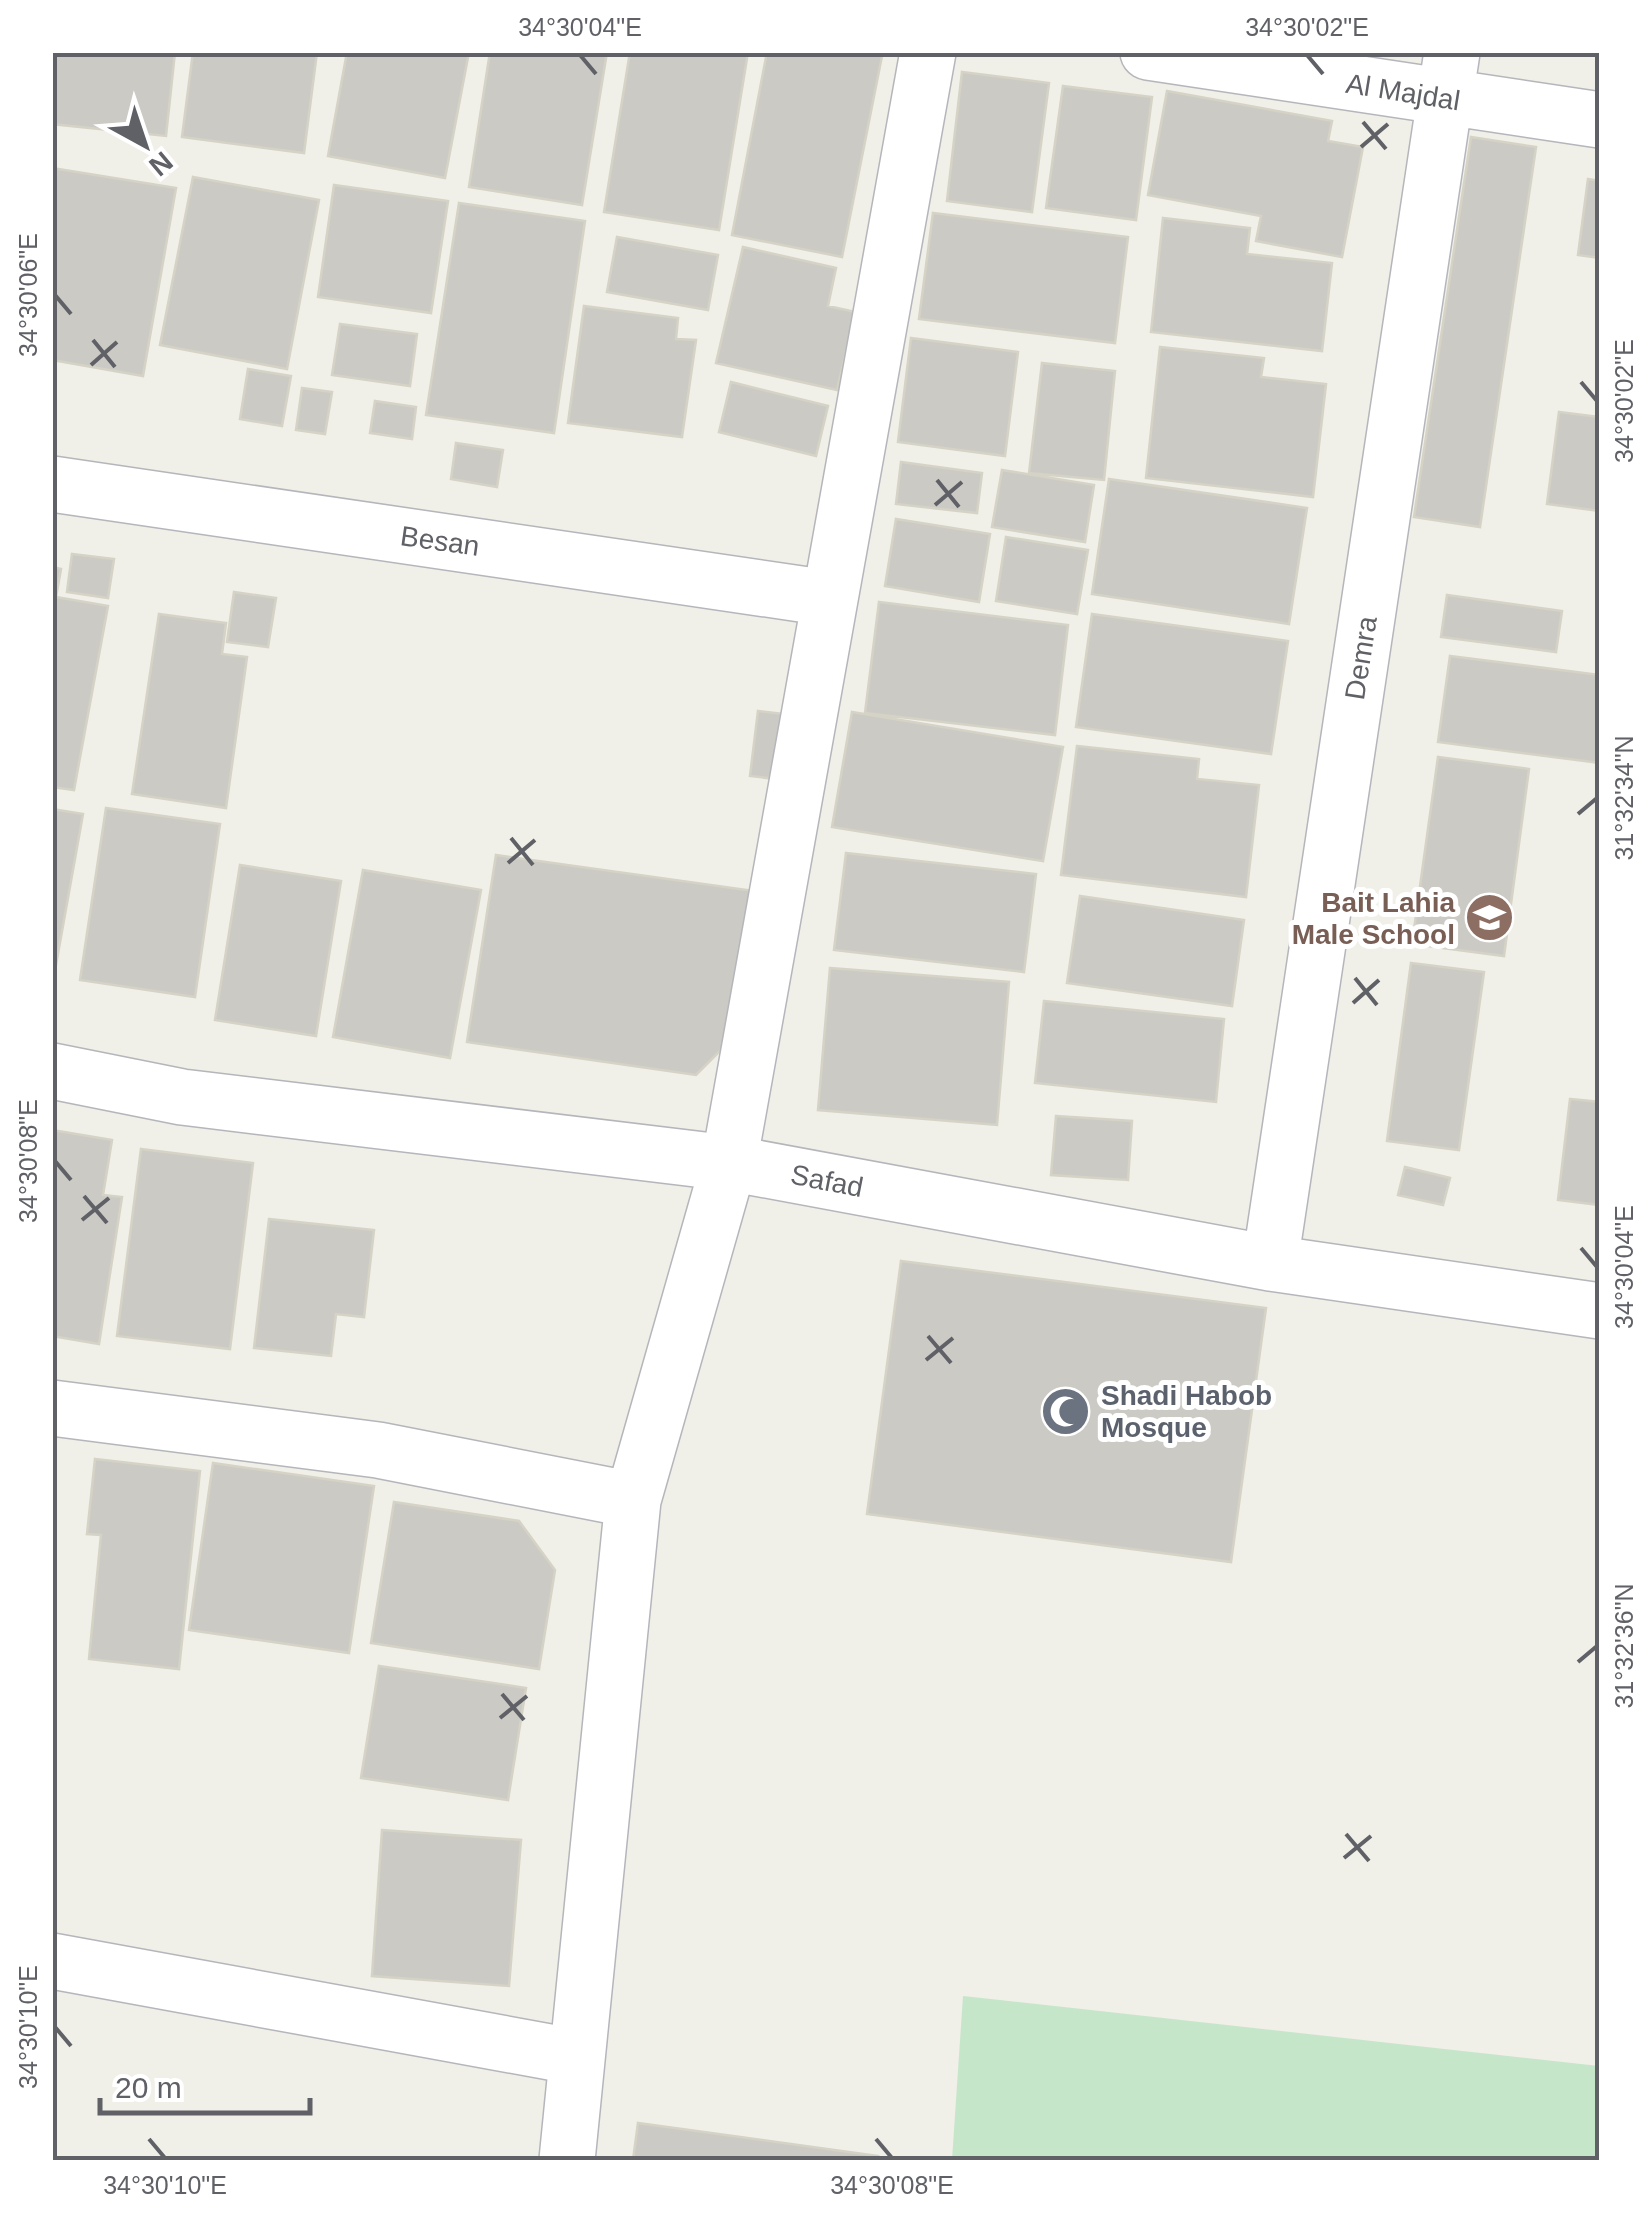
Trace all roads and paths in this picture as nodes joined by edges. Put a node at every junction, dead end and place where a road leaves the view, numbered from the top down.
1 (928, 52) edge
2 (1148, 52) edge
3 (1449, 76) edge
4 (1600, 120) edge
5 (52, 484) edge
6 (828, 598) junction
7 (52, 1071) edge
8 (729, 1163) junction
9 (1270, 1263) junction
10 (1600, 1310) edge
11 (52, 1408) edge
12 (633, 1500) junction
13 (52, 1961) edge
14 (577, 2057) junction
15 (567, 2160) edge

1 - 6 street
2 - 3 street, Al Majdal
3 - 4 street, Al Majdal
3 - 9 street, Demra
5 - 6 street, Besan
6 - 8 street
7 - 8 street, Safad
8 - 9 street, Safad
8 - 12 street
9 - 10 street, Safad
11 - 12 street
12 - 14 street
13 - 14 street
14 - 15 street

